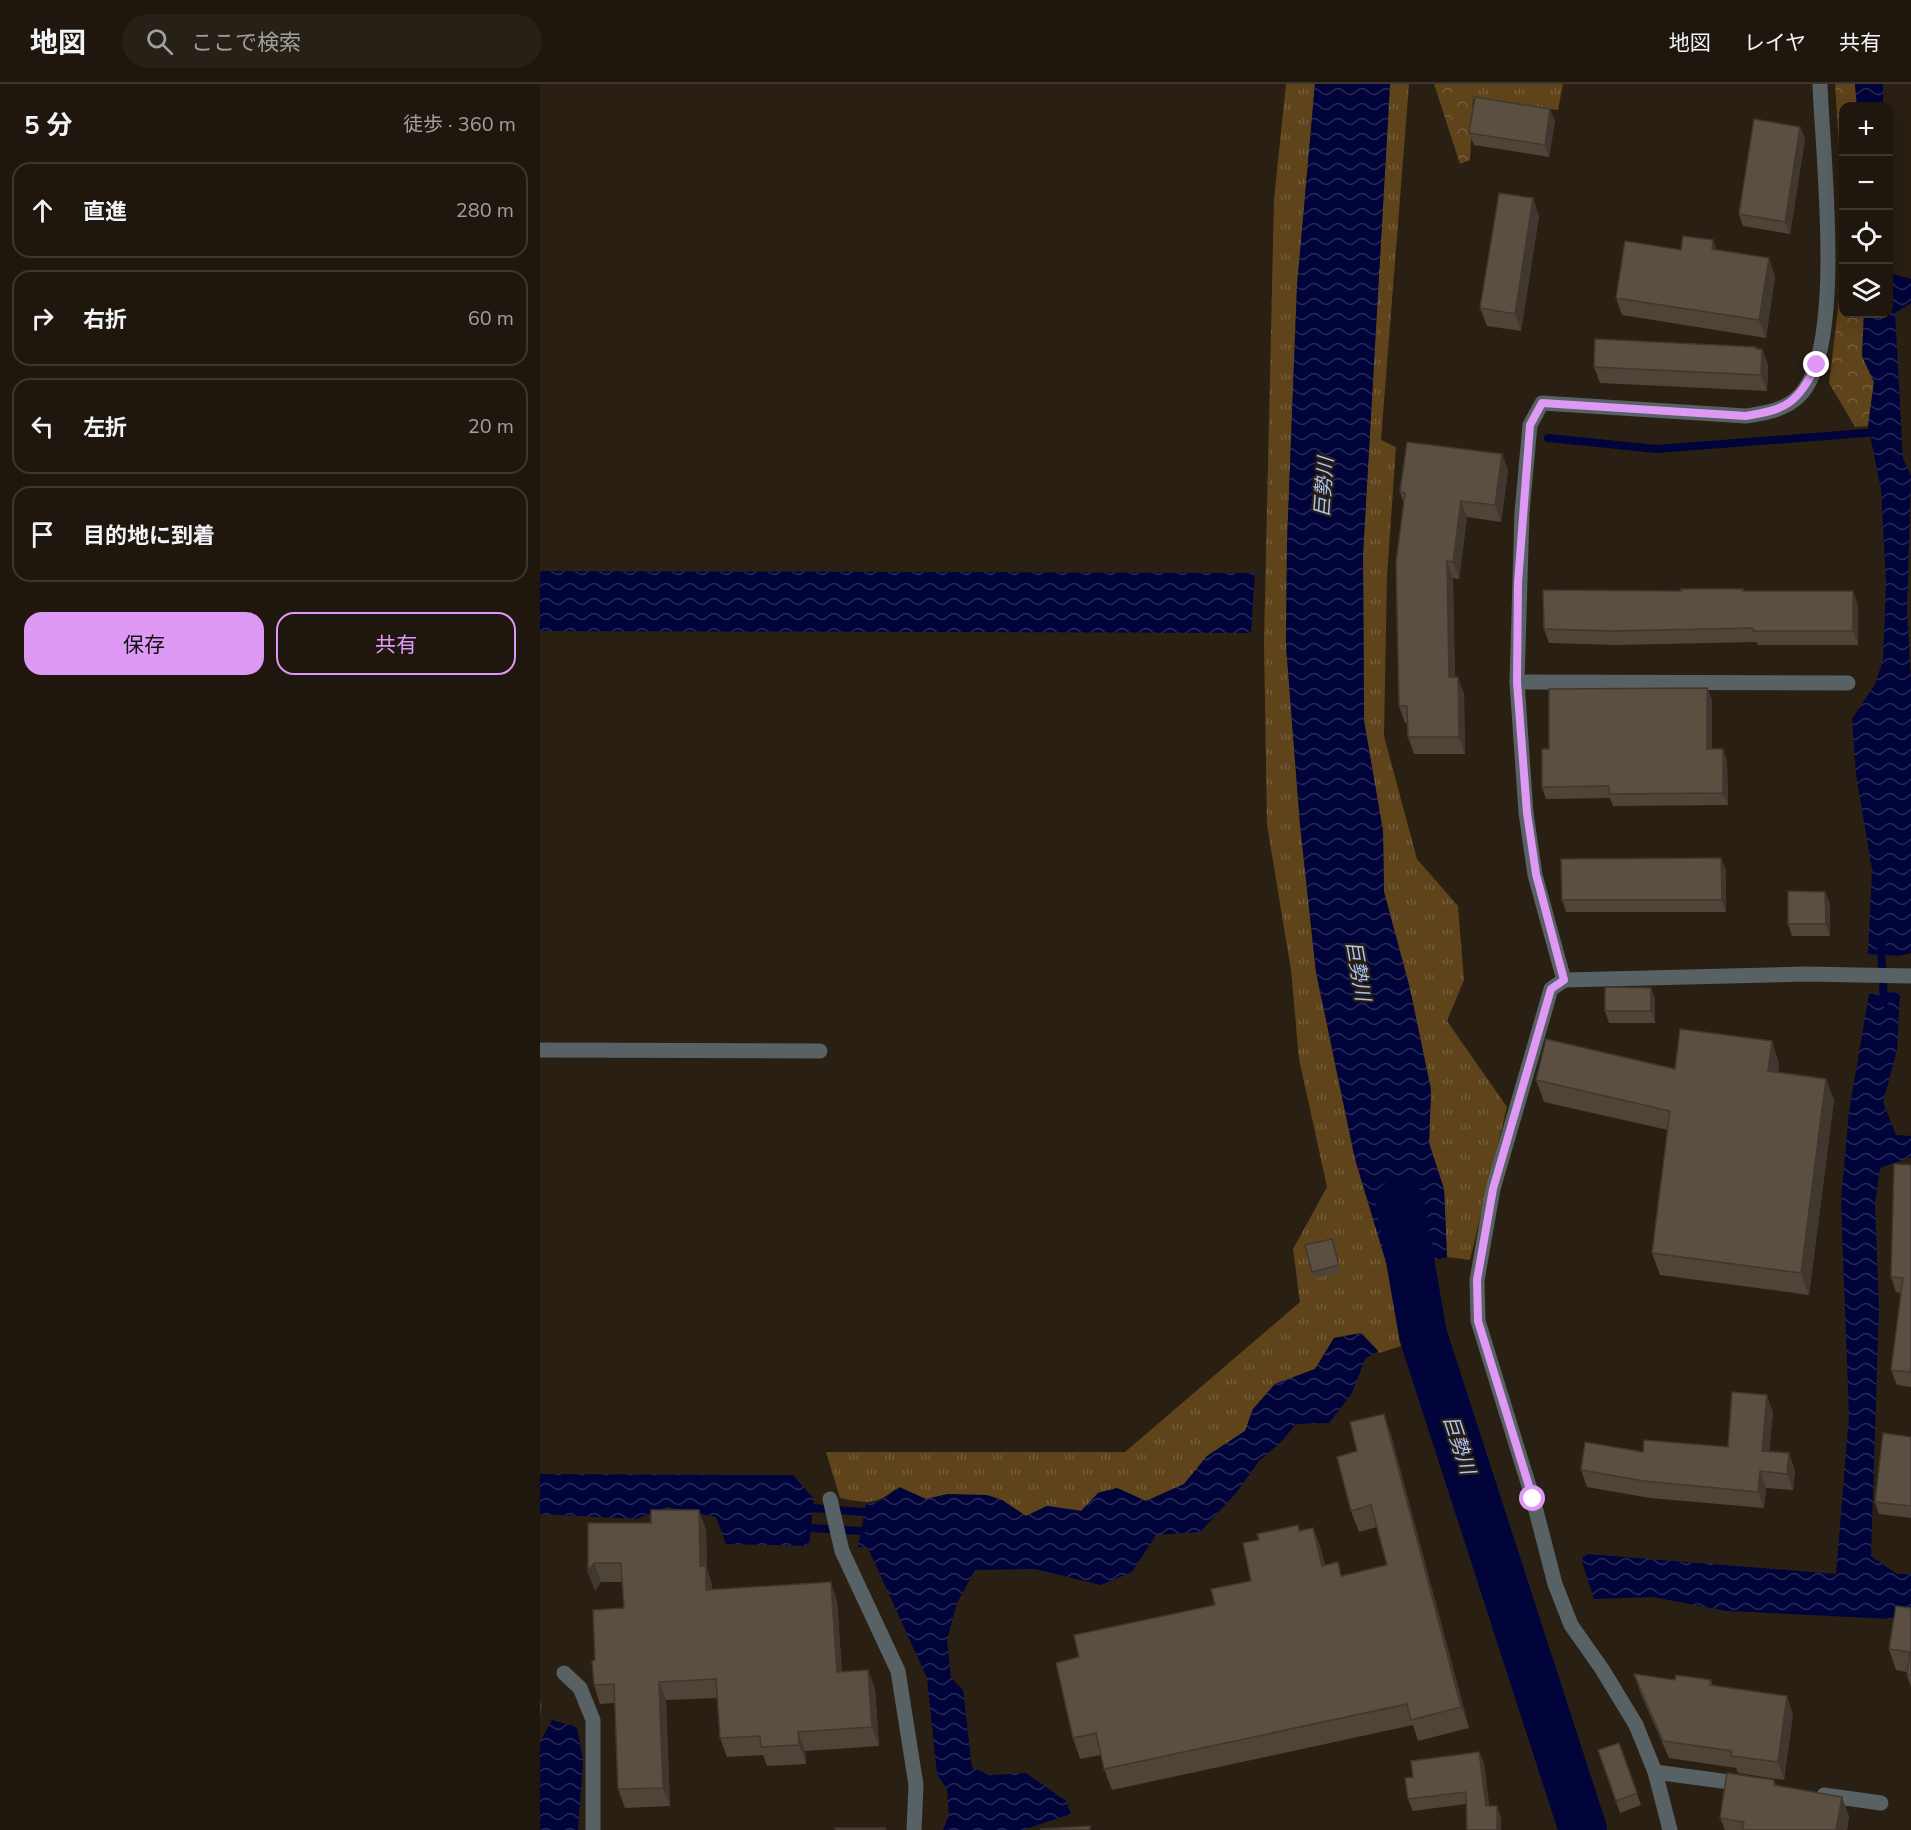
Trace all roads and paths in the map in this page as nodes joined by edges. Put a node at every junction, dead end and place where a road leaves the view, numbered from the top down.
1 (1820, 84) edge
2 (1517, 682) junction
3 (1848, 683) dead end
4 (1907, 976) edge
5 (1564, 980) junction
6 (540, 1050) edge
7 (820, 1051) dead end
8 (830, 1499) dead end
9 (564, 1673) dead end
10 (1655, 1772) junction
11 (1757, 1786) edge
12 (1813, 1794) edge
13 (1881, 1803) dead end
14 (593, 1830) edge
15 (914, 1830) edge
16 (1670, 1830) edge

1 - 2 street
2 - 3 street
2 - 5 street
4 - 5 street
5 - 10 street
6 - 7 street
8 - 15 street
9 - 14 street
10 - 11 street
10 - 16 street
12 - 13 street

